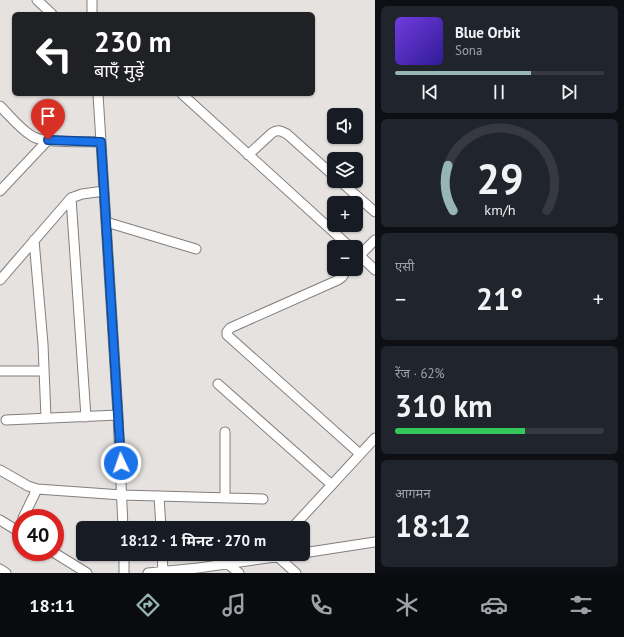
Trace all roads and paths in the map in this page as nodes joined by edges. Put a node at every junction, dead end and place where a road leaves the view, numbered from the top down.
1 (37, 0) edge
2 (92, 0) edge
3 (50, 12) edge
4 (92, 12) edge
5 (98, 96) edge
6 (184, 96) edge
7 (0, 106) edge
8 (48, 140) junction
9 (101, 142) junction
10 (248, 154) junction
11 (327, 170) edge
12 (348, 188) edge
13 (0, 191) edge
14 (104, 191) junction
15 (71, 198) junction
16 (375, 212) edge
17 (106, 222) junction
18 (34, 240) junction
19 (343, 240) edge
20 (375, 240) edge
21 (363, 248) edge
22 (196, 249) dead end
23 (363, 259) edge
24 (375, 270) edge
25 (343, 276) edge
26 (0, 280) edge
27 (0, 371) edge
28 (44, 371) junction
29 (218, 384) dead end
30 (118, 415) junction
31 (86, 417) junction
32 (46, 418) junction
33 (6, 420) dead end
34 (224, 432) dead end
35 (375, 438) edge
36 (360, 454) junction
37 (0, 470) edge
38 (332, 485) junction
39 (37, 489) junction
40 (122, 495) junction
41 (159, 496) junction
42 (225, 498) junction
43 (263, 499) dead end
44 (27, 509) edge
45 (0, 520) edge
46 (123, 521) edge
47 (161, 521) edge
48 (299, 521) edge
49 (12, 525) edge
50 (375, 542) edge
51 (310, 552) edge
52 (64, 559) edge
53 (124, 561) edge
54 (162, 561) edge
55 (242, 561) edge
56 (282, 561) edge
57 (228, 564) junction
58 (0, 569) edge
59 (163, 571) junction
60 (6, 573) edge
61 (87, 573) edge
62 (124, 573) edge
63 (148, 573) edge
64 (239, 573) edge
65 (296, 573) edge

1 - 3 street
2 - 4 street
5 - 9 street
6 - 10 street
7 - 8 street
8 - 9 street
8 - 13 street
9 - 14 street
10 - 11 street
10 - 19 street
12 - 16 street
14 - 15 street
14 - 17 street
15 - 18 street
15 - 31 street
17 - 22 street
17 - 30 street
18 - 26 street
18 - 28 street
20 - 21 street
23 - 24 street
25 - 36 street
27 - 28 street
28 - 32 street
29 - 38 street
30 - 31 street
30 - 40 street
31 - 32 street
32 - 33 street
34 - 42 street
35 - 36 street
36 - 38 street
37 - 39 street
38 - 48 street
39 - 40 street
39 - 44 street
40 - 41 street
40 - 46 street
41 - 42 street
41 - 47 street
42 - 43 street
45 - 49 street
50 - 51 street
52 - 61 street
53 - 62 street
54 - 59 street
55 - 57 street
56 - 65 street
57 - 59 street
57 - 64 street
58 - 60 street
59 - 63 street

